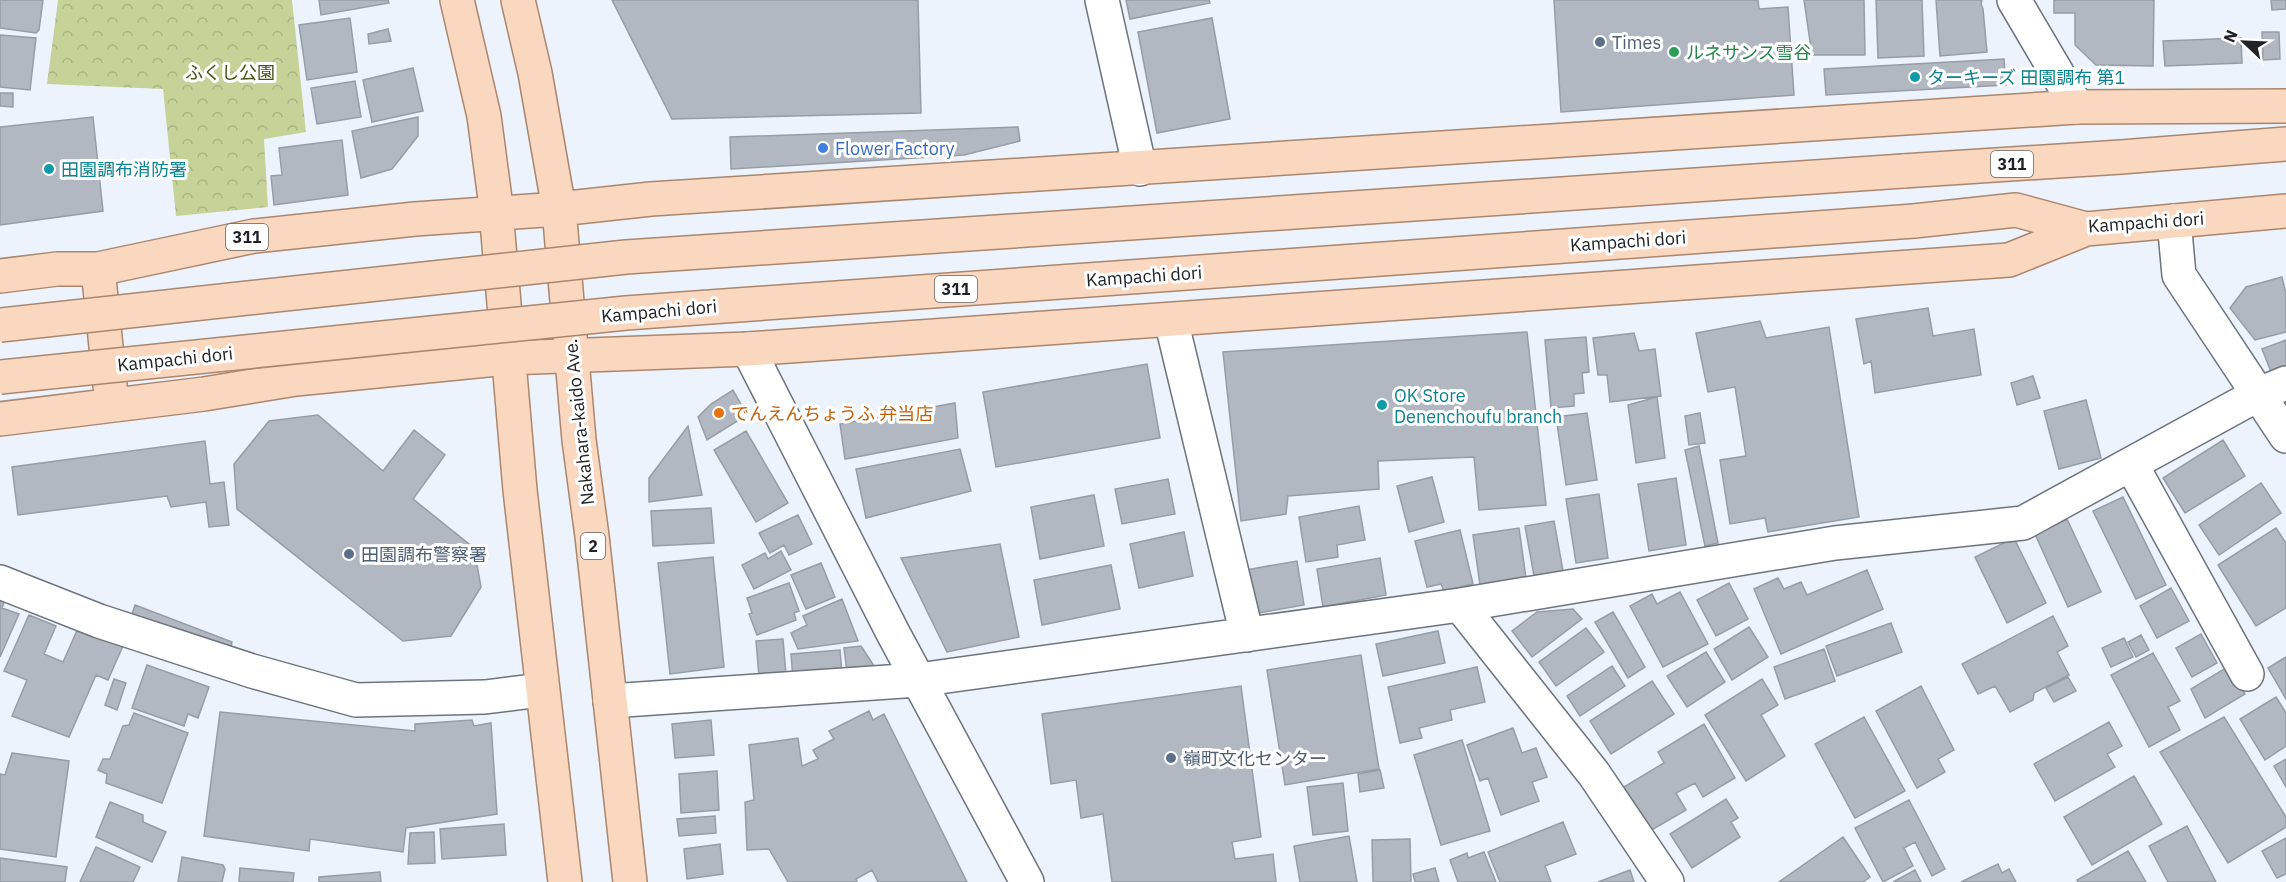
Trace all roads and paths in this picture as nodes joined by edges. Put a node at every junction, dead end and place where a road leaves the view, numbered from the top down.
1 (456, 0) edge
2 (518, 0) edge
3 (1102, 0) edge
4 (2014, 0) edge
5 (2286, 106) edge
6 (2077, 107) junction
7 (2286, 144) edge
8 (1140, 169) junction
9 (559, 209) junction
10 (2286, 211) edge
11 (496, 213) junction
12 (2174, 221) junction
13 (2086, 229) junction
14 (98, 269) junction
15 (0, 276) edge
16 (1171, 320) junction
17 (0, 325) edge
18 (748, 349) junction
19 (571, 356) junction
20 (507, 358) junction
21 (0, 377) edge
22 (2272, 389) edge
23 (112, 405) junction
24 (0, 419) edge
25 (2286, 436) edge
26 (2131, 464) junction
27 (0, 582) edge
28 (1460, 605) junction
29 (1247, 635) junction
30 (2247, 674) dead end
31 (918, 680) junction
32 (541, 690) junction
33 (610, 700) junction
34 (565, 882) edge
35 (630, 882) edge
36 (1027, 882) edge
37 (1667, 882) edge

1 - 11 main road
2 - 9 main road, Nakahara-kaido Ave. / 2
3 - 8 street
4 - 6 street
5 - 6 main road, 311
6 - 8 main road, 311
7 - 17 main road, 311, bridge
8 - 9 main road, 311
9 - 11 main road, 311
9 - 19 main road, Nakahara-kaido Ave. / 2
10 - 12 main road, Kampachi dori / 311
11 - 14 main road, 311
11 - 20 main road
12 - 13 main road, Kampachi dori / 311
12 - 22 street
13 - 16 main road
13 - 21 main road, Kampachi dori / 311, bridge
14 - 15 main road, 311
14 - 23 main road
16 - 18 main road
16 - 29 street
18 - 19 main road
18 - 31 street
19 - 20 main road
19 - 33 main road, Nakahara-kaido Ave. / 2
20 - 23 main road
20 - 32 main road
22 - 25 street
22 - 26 street
23 - 24 main road
26 - 28 street
26 - 30 street
27 - 32 street
28 - 29 street
28 - 37 street
29 - 31 street
31 - 33 street
31 - 36 street
32 - 34 main road
33 - 35 main road, Nakahara-kaido Ave. / 2

